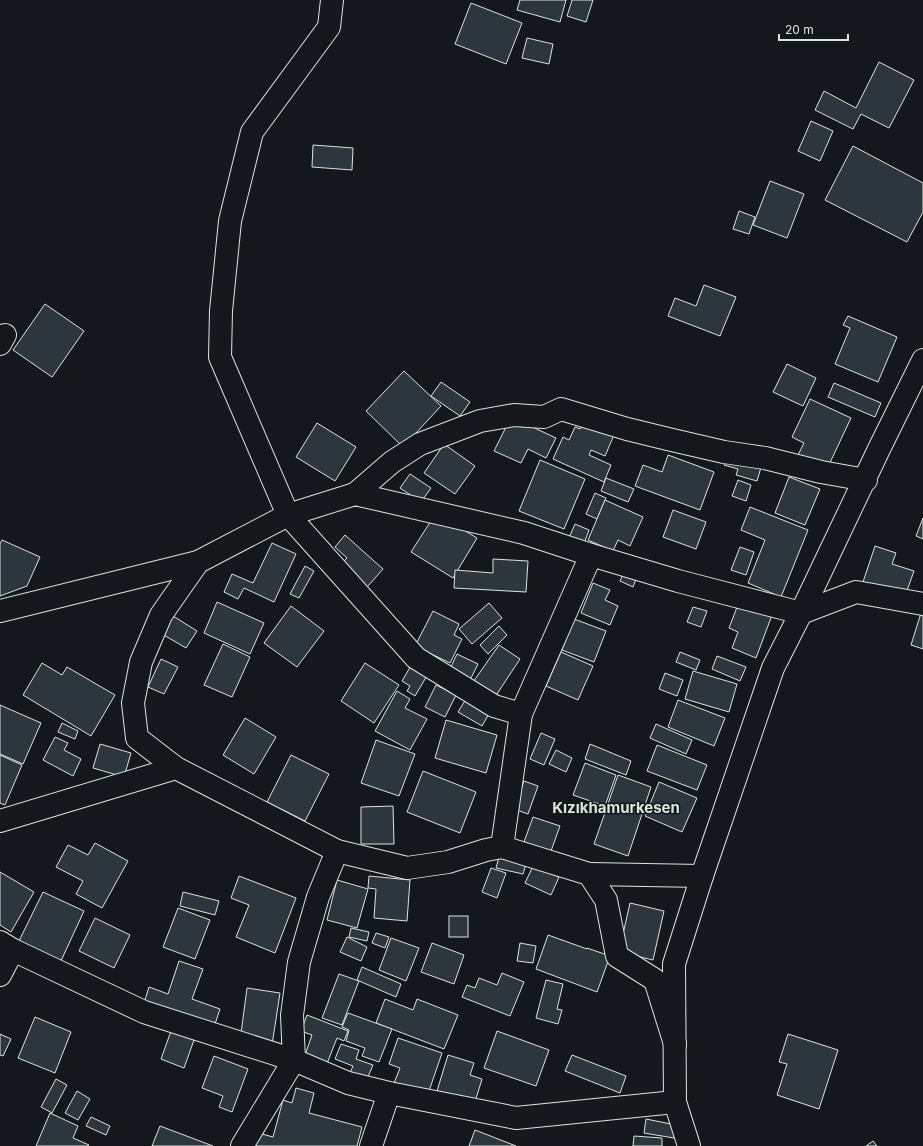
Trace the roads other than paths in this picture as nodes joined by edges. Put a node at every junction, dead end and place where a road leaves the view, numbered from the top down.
1 (332, 0) edge
2 (923, 360) edge
3 (866, 480) junction
4 (355, 494) junction
5 (288, 515) junction
6 (591, 555) junction
7 (198, 562) junction
8 (923, 604) edge
9 (0, 612) edge
10 (802, 613) junction
11 (521, 714) junction
12 (176, 768) junction
13 (0, 821) edge
14 (502, 847) junction
15 (337, 851) junction
16 (589, 874) junction
17 (702, 876) junction
18 (7, 946) edge
19 (0, 975) edge
20 (675, 1044) junction
21 (294, 1060) junction
22 (389, 1093) junction
23 (675, 1102) junction
24 (242, 1146) edge
25 (371, 1146) edge
26 (689, 1146) edge

1 - 5 street
2 - 3 street
3 - 4 street
3 - 10 street
4 - 5 street
4 - 6 street
5 - 7 street
5 - 11 street
6 - 10 street
6 - 11 street
7 - 9 street
7 - 12 street
8 - 10 street
10 - 17 street
11 - 14 street
12 - 13 street
12 - 15 street
14 - 15 street
14 - 16 street
15 - 21 street
16 - 17 street
16 - 20 street
17 - 20 street
18 - 19 street
18 - 21 street
20 - 23 street
21 - 22 street
21 - 24 street
22 - 23 street
22 - 25 street
23 - 26 street

